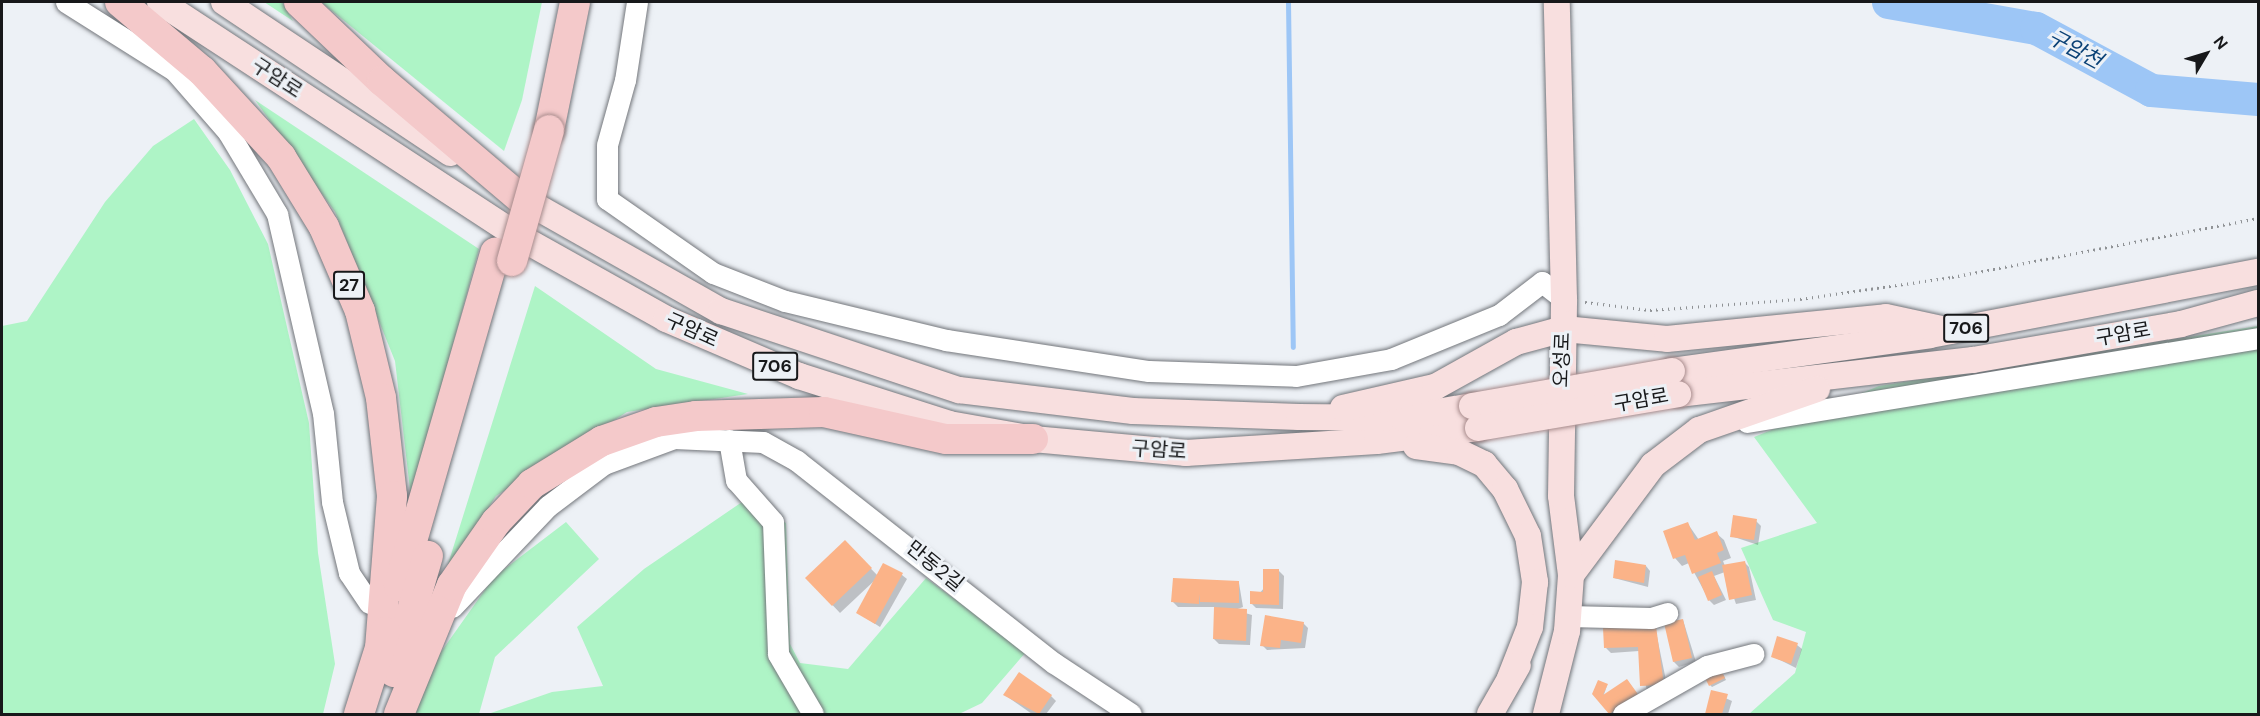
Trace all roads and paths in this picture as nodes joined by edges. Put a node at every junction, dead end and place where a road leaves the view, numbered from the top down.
1 (66, 2) edge
2 (120, 2) edge
3 (160, 2) edge
4 (224, 2) edge
5 (299, 2) edge
6 (558, 2) edge
7 (575, 2) edge
8 (637, 2) edge
9 (1557, 2) edge
10 (539, 126) junction
11 (519, 197) junction
12 (2259, 218) edge
13 (503, 257) junction
14 (2259, 272) edge
15 (1564, 299) junction
16 (2259, 303) edge
17 (1564, 329) junction
18 (1951, 331) junction
19 (2259, 338) edge
20 (1852, 375) junction
21 (1675, 383) junction
22 (1299, 417) junction
23 (1475, 417) junction
24 (1699, 430) junction
25 (1033, 439) junction
26 (729, 440) junction
27 (1377, 441) junction
28 (1562, 496) junction
29 (1571, 575) junction
30 (369, 603) dead end
31 (1667, 613) dead end
32 (1568, 616) junction
33 (441, 630) dead end
34 (380, 650) junction
35 (1753, 654) dead end
36 (1510, 678) junction
37 (359, 714) edge
38 (381, 714) edge
39 (399, 714) edge
40 (813, 714) edge
41 (1131, 714) edge
42 (1490, 714) edge
43 (1546, 714) edge
44 (1623, 714) edge

1 - 30 street
2 - 34 highway, 27
3 - 25 main road, 구암로 / 706
4 - 11 main road, 구암로 / 706
5 - 11 highway
6 - 10 highway
7 - 10 highway
8 - 15 street
9 - 15 main road, 오성로
10 - 13 highway
11 - 22 main road, 구암로 / 706
12 - 15 path
13 - 34 highway
13 - 38 highway
14 - 18 main road, 구암로 / 706
15 - 17 main road, 오성로
16 - 20 main road, 구암로 / 706
17 - 18 main road
17 - 22 main road
17 - 28 main road, 오성로
18 - 21 main road, 구암로 / 706
19 - 24 street
20 - 21 main road, 구암로 / 706
20 - 24 main road
21 - 23 main road, 구암로 / 706, bridge
22 - 23 main road, 구암로 / 706
23 - 27 main road, 구암로 / 706
24 - 29 main road
25 - 27 main road, 구암로 / 706
25 - 39 highway
26 - 33 street, 만동2길
26 - 40 street
26 - 41 street, 만동2길
27 - 36 main road
28 - 29 main road, 오성로
28 - 36 main road
29 - 32 main road, 오성로
31 - 32 street
32 - 43 main road, 오성로
34 - 37 highway, 27
35 - 44 street
36 - 42 main road

